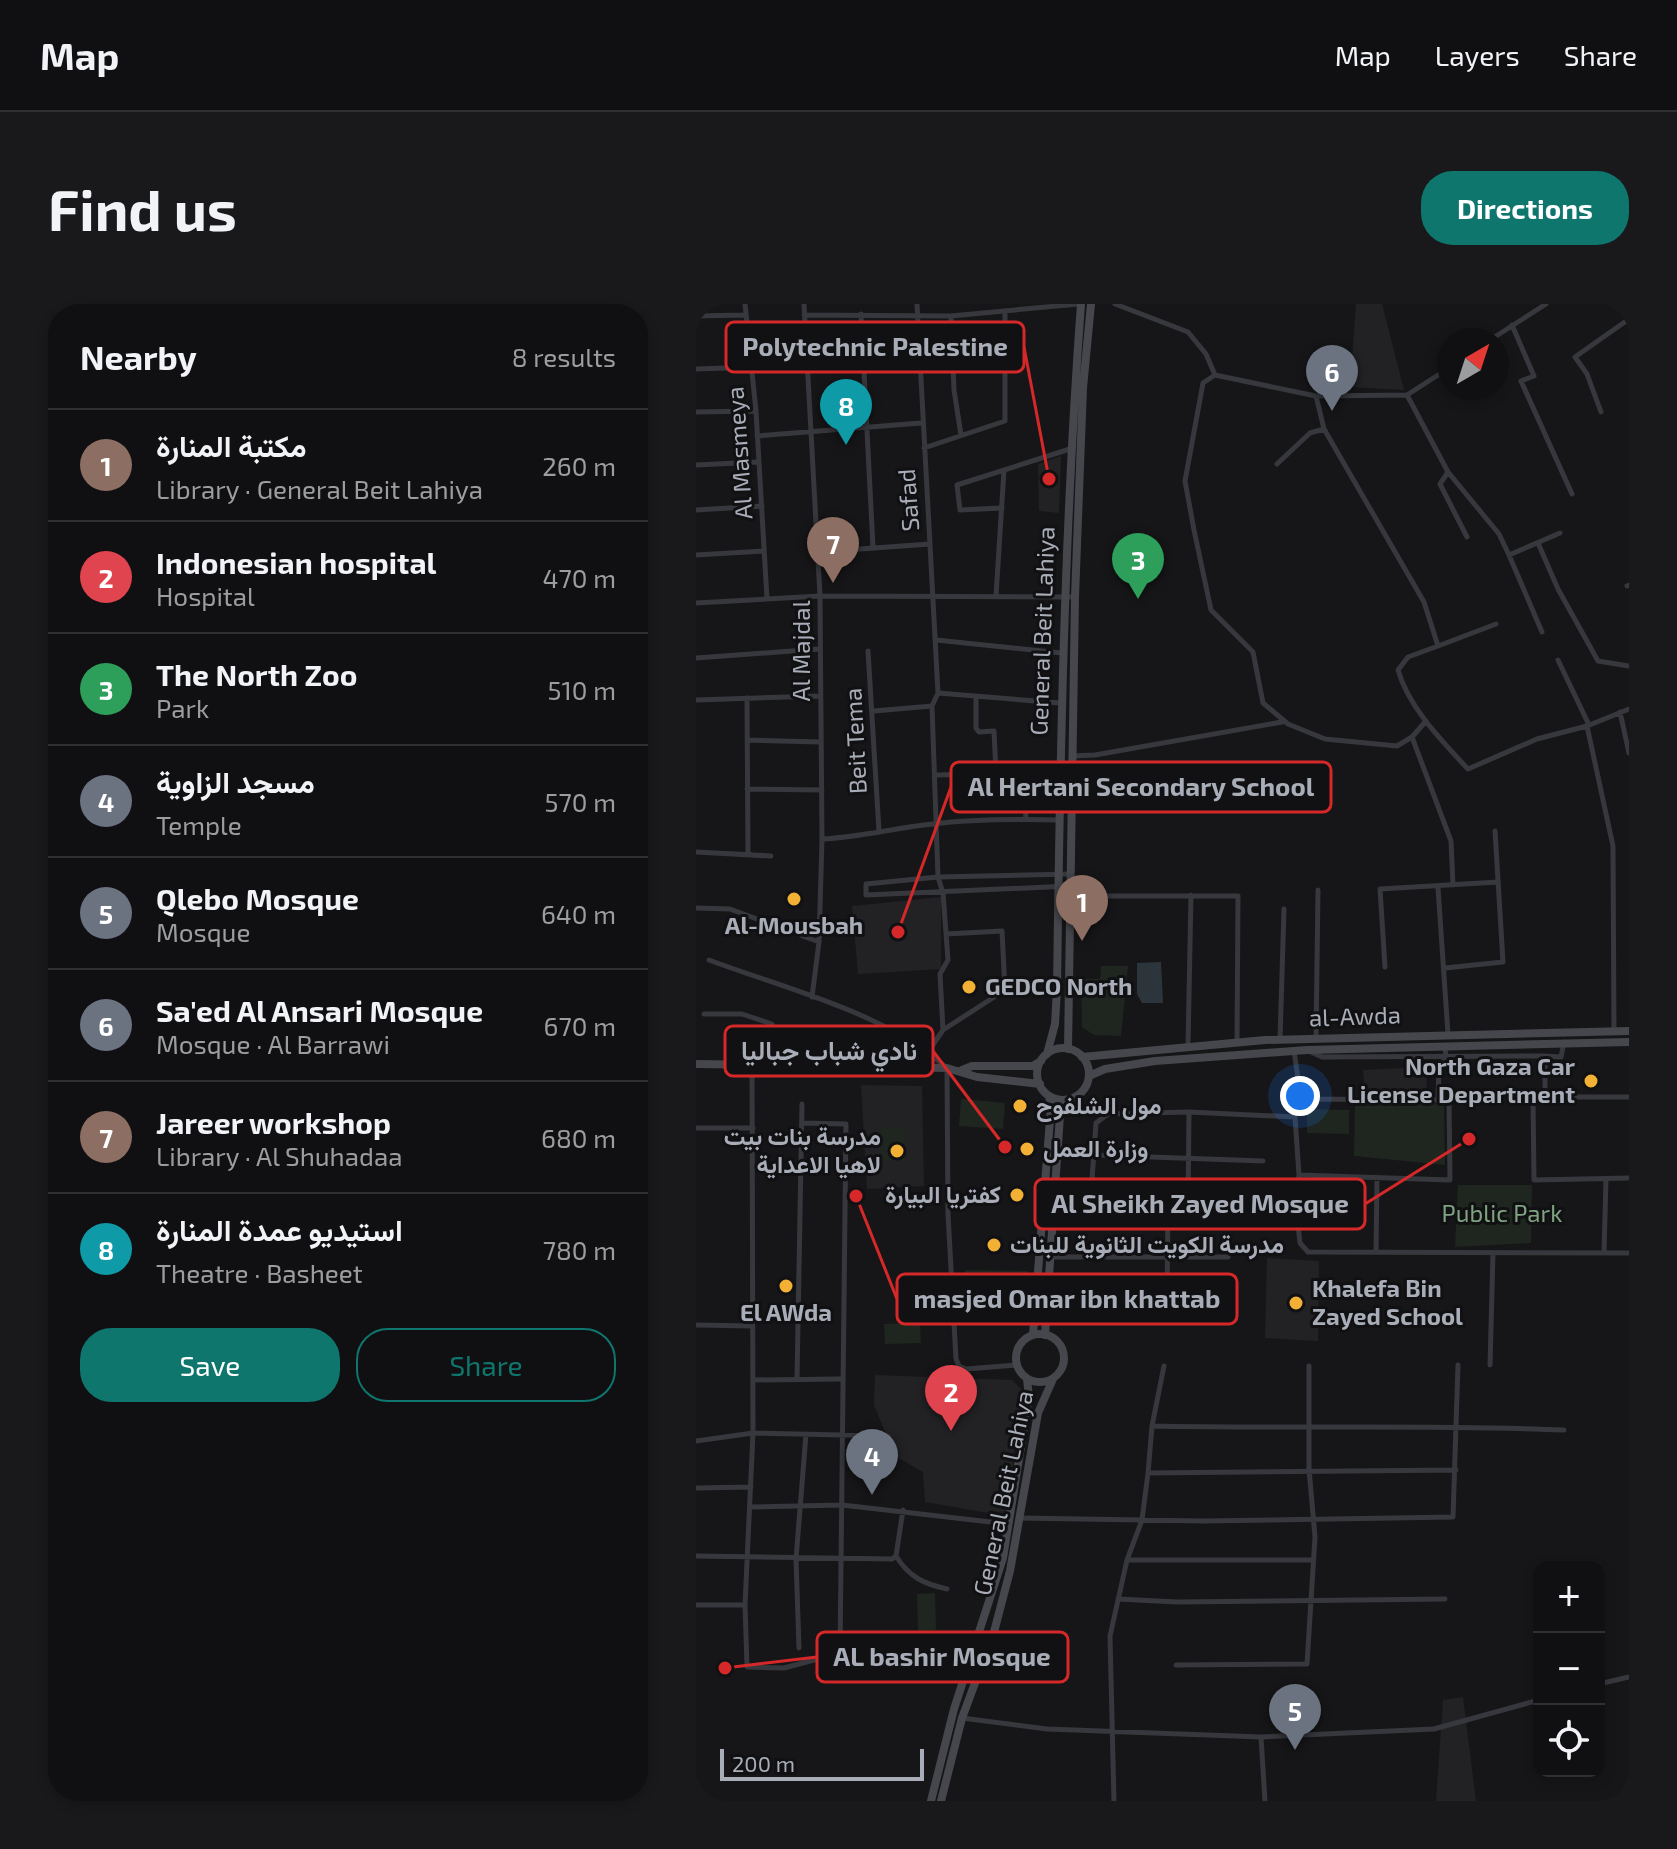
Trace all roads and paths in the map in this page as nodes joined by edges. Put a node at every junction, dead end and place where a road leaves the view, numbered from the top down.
1 (745, 304) edge
2 (804, 304) edge
3 (917, 304) edge
4 (1079, 304) edge
5 (1091, 304) edge
6 (1115, 304) edge
7 (1546, 304) edge
8 (1005, 311) junction
9 (917, 313) junction
10 (861, 314) junction
11 (745, 315) junction
12 (804, 315) junction
13 (696, 316) edge
14 (951, 316) junction
15 (1629, 319) edge
16 (1512, 325) junction
17 (1508, 328) edge
18 (755, 368) junction
19 (696, 369) edge
20 (1215, 375) junction
21 (1437, 376) edge
22 (1407, 395) junction
23 (1316, 396) junction
24 (756, 411) junction
25 (696, 412) edge
26 (1601, 412) dead end
27 (921, 423) junction
28 (1324, 429) junction
29 (867, 430) junction
30 (811, 433) junction
31 (961, 435) junction
32 (757, 436) junction
33 (924, 448) junction
34 (1070, 449) junction
35 (758, 462) junction
36 (1277, 464) dead end
37 (696, 465) edge
38 (1004, 470) junction
39 (1448, 472) junction
40 (1572, 494) dead end
41 (762, 506) junction
42 (1002, 508) junction
43 (696, 510) edge
44 (1560, 533) dead end
45 (1467, 537) dead end
46 (1538, 543) junction
47 (930, 544) junction
48 (873, 547) junction
49 (764, 551) junction
50 (818, 552) junction
51 (696, 555) edge
52 (1509, 555) junction
53 (933, 595) junction
54 (820, 596) junction
55 (996, 596) junction
56 (1065, 597) junction
57 (1075, 597) junction
58 (767, 599) junction
59 (696, 603) edge
60 (1496, 624) dead end
61 (1542, 632) dead end
62 (935, 639) junction
63 (1438, 646) junction
64 (819, 649) junction
65 (868, 651) dead end
66 (1062, 653) junction
67 (696, 658) edge
68 (1558, 660) dead end
69 (1629, 666) edge
70 (938, 693) junction
71 (820, 696) junction
72 (976, 697) junction
73 (747, 698) junction
74 (696, 700) edge
75 (1060, 703) junction
76 (932, 706) junction
77 (1629, 709) edge
78 (874, 711) junction
79 (1620, 712) junction
80 (1284, 721) junction
81 (1426, 721) junction
82 (1588, 726) junction
83 (1412, 737) junction
84 (747, 740) junction
85 (819, 742) junction
86 (1629, 753) edge
87 (1070, 756) junction
88 (996, 772) junction
89 (1023, 772) junction
90 (1058, 772) junction
91 (936, 775) junction
92 (747, 789) junction
93 (822, 790) junction
94 (1026, 820) junction
95 (1058, 820) junction
96 (938, 823) junction
97 (879, 831) junction
98 (1495, 831) dead end
99 (822, 839) junction
100 (696, 852) edge
101 (748, 855) junction
102 (771, 856) dead end
103 (1058, 874) junction
104 (1071, 874) junction
105 (938, 877) junction
106 (1498, 882) junction
107 (1453, 885) junction
108 (1058, 886) junction
109 (1070, 886) junction
110 (1438, 888) junction
111 (1318, 890) dead end
112 (943, 893) junction
113 (1191, 895) junction
114 (1070, 896) junction
115 (696, 908) edge
116 (1284, 909) dead end
117 (946, 934) junction
118 (819, 942) junction
119 (709, 960) dead end
120 (1385, 967) dead end
121 (1445, 968) junction
122 (812, 997) junction
123 (704, 1014) dead end
124 (772, 1024) dead end
125 (943, 1030) junction
126 (1614, 1031) junction
127 (1629, 1031) edge
128 (1448, 1034) junction
129 (1280, 1039) junction
130 (1316, 1039) junction
131 (1564, 1041) junction
132 (1237, 1042) junction
133 (1629, 1042) edge
134 (1445, 1045) junction
135 (1188, 1046) junction
136 (1068, 1049) junction
137 (1307, 1050) junction
138 (1294, 1051) junction
139 (928, 1052) junction
140 (1545, 1056) junction
141 (1044, 1057) junction
142 (1082, 1057) junction
143 (1446, 1058) junction
144 (696, 1064) edge
145 (752, 1064) junction
146 (947, 1068) junction
147 (962, 1070) junction
148 (1089, 1076) junction
149 (1040, 1084) junction
150 (1049, 1096) junction
151 (1545, 1097) junction
152 (1629, 1097) edge
153 (1301, 1099) junction
154 (1438, 1099) junction
155 (1061, 1100) junction
156 (802, 1104) dead end
157 (1189, 1112) junction
158 (1295, 1117) junction
159 (802, 1123) junction
160 (696, 1128) edge
161 (753, 1128) junction
162 (1095, 1155) junction
163 (1189, 1156) junction
164 (1263, 1161) dead end
165 (1299, 1175) junction
166 (1629, 1178) edge
167 (1377, 1179) junction
168 (1606, 1179) junction
169 (1055, 1207) junction
170 (1296, 1207) junction
171 (1090, 1208) junction
172 (1168, 1209) junction
173 (1188, 1209) junction
174 (1376, 1252) junction
175 (1493, 1253) junction
176 (1604, 1253) junction
177 (1629, 1253) edge
178 (1168, 1256) junction
179 (1051, 1257) junction
180 (1228, 1257) dead end
181 (1049, 1295) junction
182 (696, 1325) edge
183 (753, 1326) junction
184 (1033, 1335) junction
185 (1045, 1335) junction
186 (1017, 1365) junction
187 (1458, 1365) dead end
188 (1490, 1365) dead end
189 (1164, 1366) dead end
190 (1309, 1366) dead end
191 (797, 1379) junction
192 (840, 1379) junction
193 (1027, 1379) junction
194 (1053, 1379) junction
195 (753, 1380) junction
196 (1458, 1425) junction
197 (1152, 1426) junction
198 (1312, 1429) junction
199 (1564, 1430) dead end
200 (753, 1433) junction
201 (806, 1434) junction
202 (843, 1435) junction
203 (888, 1436) dead end
204 (696, 1441) edge
205 (1309, 1469) junction
206 (1456, 1470) junction
207 (1148, 1473) junction
208 (751, 1487) junction
209 (696, 1488) edge
210 (799, 1505) junction
211 (842, 1505) junction
212 (751, 1507) junction
213 (903, 1510) junction
214 (1018, 1518) junction
215 (1142, 1520) junction
216 (1312, 1520) junction
217 (1009, 1524) junction
218 (696, 1556) edge
219 (747, 1556) junction
220 (896, 1556) junction
221 (840, 1558) junction
222 (796, 1559) junction
223 (1127, 1560) junction
224 (1312, 1560) junction
225 (947, 1589) dead end
226 (1118, 1599) junction
227 (1445, 1599) dead end
228 (1308, 1600) junction
229 (696, 1605) edge
230 (745, 1605) junction
231 (799, 1648) dead end
232 (840, 1653) junction
233 (1176, 1665) dead end
234 (1629, 1677) edge
235 (964, 1681) junction
236 (1605, 1683) edge
237 (1533, 1702) edge
238 (962, 1718) junction
239 (1112, 1729) junction
240 (1261, 1737) junction
241 (931, 1801) edge
242 (941, 1801) edge
243 (1114, 1801) edge
244 (1265, 1801) edge

1 - 11 street, Al Masmeya
2 - 12 street, Al Majdal
3 - 9 street, Safad
4 - 8 street
4 - 34 main road, General Beit Lahiya
5 - 57 main road, General Beit Lahiya
6 - 20 street
7 - 16 street
8 - 14 street
8 - 31 street
9 - 10 street
9 - 14 street
9 - 27 street, Safad
10 - 12 street
10 - 29 street
11 - 13 street
11 - 18 street, Al Masmeya
12 - 30 street, Al Majdal
14 - 31 street
15 - 26 street
16 - 17 street
16 - 40 street
18 - 19 street
18 - 24 street, Al Masmeya
20 - 23 street
20 - 80 street
21 - 22 street
22 - 23 street
22 - 39 street
23 - 28 street
24 - 25 street
24 - 32 street, Al Masmeya
27 - 29 street
27 - 33 street, Safad
28 - 36 street
28 - 63 street
29 - 30 street
29 - 48 street
30 - 32 street
30 - 50 street, Al Majdal
31 - 33 street
32 - 35 street, Al Masmeya
33 - 47 street, Safad
34 - 38 street
34 - 56 main road, General Beit Lahiya
35 - 37 street
35 - 41 street, Al Masmeya
38 - 42 street
38 - 42 street
39 - 45 street
39 - 52 street
41 - 43 street
41 - 49 street, Al Masmeya
42 - 55 street
44 - 46 street
46 - 52 street
46 - 69 street
47 - 48 street
47 - 53 street, Safad
48 - 50 street
49 - 51 street
49 - 58 street, Al Masmeya
50 - 54 street, Al Majdal
52 - 61 street
53 - 54 street
53 - 55 street
53 - 62 street, Safad
54 - 58 street
54 - 64 street, Al Majdal
55 - 56 street
56 - 57 street
56 - 66 main road, General Beit Lahiya
57 - 87 main road, General Beit Lahiya
58 - 59 street
60 - 63 street
62 - 66 street
62 - 70 street, Safad
63 - 81 street
64 - 67 street
64 - 71 street, Al Majdal
65 - 78 street, Beit Tema
66 - 75 main road, General Beit Lahiya
68 - 82 street
70 - 72 street
70 - 76 street
71 - 73 street
71 - 85 street, Al Majdal
72 - 75 street
72 - 88 street
73 - 74 street
73 - 84 street
75 - 90 main road, General Beit Lahiya
76 - 78 street
76 - 91 street
77 - 79 street
78 - 97 street, Beit Tema
79 - 82 street
79 - 86 street
80 - 83 street
80 - 87 street
81 - 82 street
81 - 83 street
82 - 126 street
83 - 107 street
84 - 85 street
84 - 92 street
85 - 93 street, Al Majdal
87 - 104 main road, General Beit Lahiya
88 - 89 street
88 - 91 street
89 - 90 street
89 - 94 street
90 - 95 main road, General Beit Lahiya
91 - 96 street
92 - 93 street
92 - 101 street
93 - 99 street, Al Majdal
94 - 95 street
94 - 96 street
95 - 103 main road, General Beit Lahiya
96 - 97 street
96 - 105 street
97 - 99 street
98 - 106 street
99 - 118 street, Al Majdal
100 - 101 street
101 - 102 street
103 - 104 street
103 - 105 street
103 - 108 main road, General Beit Lahiya
104 - 109 main road, General Beit Lahiya
105 - 112 street
105 - 112 street
106 - 107 street
106 - 121 street
107 - 110 street
108 - 109 street
108 - 112 street
108 - 141 main road, General Beit Lahiya
109 - 114 main road, General Beit Lahiya
110 - 120 street
110 - 121 street
111 - 130 street
112 - 117 street
113 - 114 street
113 - 132 street
113 - 135 street
114 - 136 main road, General Beit Lahiya
115 - 118 street
116 - 129 street
117 - 125 street
117 - 125 street
118 - 122 street, Al Majdal
119 - 122 street
121 - 128 street
122 - 139 street
123 - 124 street
125 - 139 street
126 - 127 main road, al-Awda
126 - 128 main road, al-Awda
128 - 130 main road, al-Awda
129 - 130 main road, al-Awda
129 - 132 main road, al-Awda
131 - 133 main road, al-Awda
131 - 134 main road, al-Awda
131 - 140 street
132 - 135 main road, al-Awda
134 - 137 main road, al-Awda
134 - 143 street
135 - 142 main road, al-Awda
136 - 141 main road
136 - 142 main road
137 - 138 main road, al-Awda
137 - 143 street
138 - 148 main road, al-Awda
138 - 153 street
139 - 146 street
140 - 143 street
140 - 151 street
141 - 147 main road
141 - 149 main road
142 - 148 main road
143 - 154 street
144 - 145 main road
145 - 146 main road
145 - 161 street
146 - 147 main road
146 - 186 street
147 - 149 main road
148 - 155 main road
149 - 150 main road
150 - 155 main road
150 - 184 main road
151 - 152 street
151 - 168 street
153 - 154 street
153 - 158 street
154 - 167 street
155 - 169 main road
156 - 159 street
157 - 158 street
157 - 162 street
157 - 163 street
158 - 165 street
159 - 191 street
159 - 192 street
160 - 161 street
161 - 183 street
162 - 163 street
162 - 171 street
163 - 164 street
163 - 173 street
165 - 167 street
165 - 170 street
166 - 168 street
167 - 174 street
168 - 176 street
169 - 171 street
169 - 179 main road
170 - 173 street
170 - 174 street
171 - 172 street
172 - 173 street
172 - 178 street
174 - 175 street
175 - 176 street
175 - 188 street
176 - 177 street
178 - 179 street
178 - 180 street
178 - 181 street
179 - 181 main road
181 - 185 main road
182 - 183 street
183 - 195 street
184 - 185 main road
184 - 186 main road
185 - 194 main road
186 - 193 main road
187 - 196 street
189 - 197 street
190 - 198 street
191 - 192 street
191 - 195 street
192 - 202 street
193 - 194 main road
193 - 217 main road, General Beit Lahiya
194 - 214 main road, General Beit Lahiya
195 - 200 street
196 - 198 street
196 - 199 street
196 - 206 street
197 - 198 street
197 - 207 street
198 - 205 street
200 - 201 street
200 - 204 street
200 - 208 street
201 - 202 street
201 - 210 street
202 - 203 street
202 - 211 street
205 - 206 street
205 - 207 street
205 - 216 street
206 - 216 street
207 - 215 street
208 - 209 street
208 - 212 street
210 - 211 street
210 - 212 street
210 - 222 street
211 - 213 street
211 - 221 street
212 - 219 street
213 - 217 street
213 - 220 street
214 - 215 street
214 - 238 main road, General Beit Lahiya
215 - 216 street
215 - 223 street
216 - 224 street
217 - 235 main road, General Beit Lahiya
218 - 219 street
219 - 222 street
219 - 230 street
220 - 221 street
220 - 225 street
221 - 222 street
221 - 232 street
222 - 231 street
223 - 224 street
223 - 226 street
224 - 228 street
226 - 228 street
226 - 239 street
227 - 228 street
228 - 233 street
229 - 230 street
230 - 232 street
232 - 235 street
234 - 236 street
235 - 241 main road, General Beit Lahiya
237 - 240 street
238 - 239 street
238 - 242 main road, General Beit Lahiya
239 - 240 street
239 - 243 street
240 - 244 street

